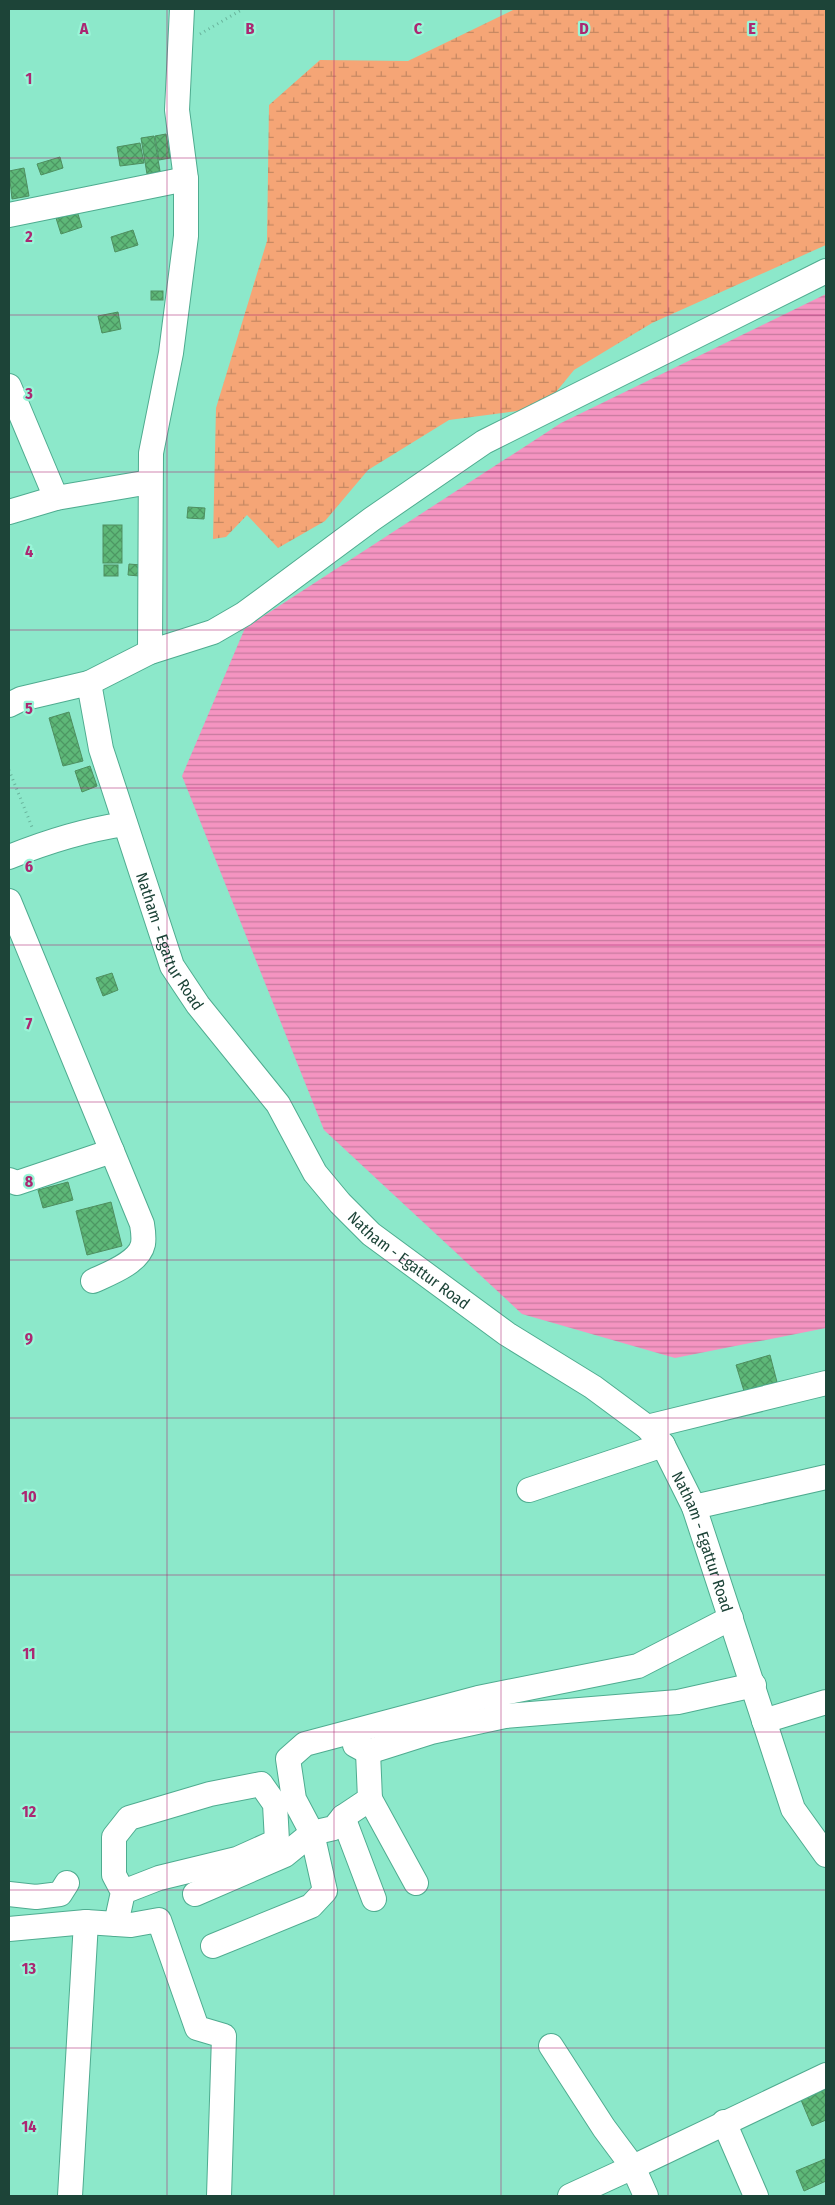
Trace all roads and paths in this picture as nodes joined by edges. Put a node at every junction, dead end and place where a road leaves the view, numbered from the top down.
1 (182, 9) edge
2 (243, 9) edge
3 (181, 46) junction
4 (186, 178) junction
5 (9, 215) edge
6 (826, 271) edge
7 (9, 386) edge
8 (150, 482) junction
9 (56, 498) junction
10 (9, 512) edge
11 (150, 652) junction
12 (89, 683) junction
13 (9, 705) edge
14 (9, 770) edge
15 (125, 824) junction
16 (40, 845) junction
17 (9, 857) edge
18 (9, 901) edge
19 (112, 1151) junction
20 (9, 1180) edge
21 (93, 1281) dead end
22 (826, 1384) edge
23 (646, 1427) junction
24 (663, 1445) junction
25 (826, 1476) edge
26 (529, 1490) dead end
27 (694, 1507) junction
28 (731, 1618) junction
29 (754, 1685) junction
30 (826, 1702) edge
31 (764, 1721) junction
32 (337, 1735) junction
33 (368, 1752) junction
34 (370, 1799) junction
35 (343, 1817) junction
36 (312, 1833) junction
37 (826, 1856) edge
38 (68, 1883) dead end
39 (416, 1883) dead end
40 (123, 1892) junction
41 (9, 1894) edge
42 (195, 1894) dead end
43 (374, 1899) dead end
44 (86, 1922) junction
45 (116, 1924) junction
46 (9, 1929) edge
47 (213, 1946) dead end
48 (551, 2046) dead end
49 (826, 2075) edge
50 (724, 2122) junction
51 (633, 2167) junction
52 (70, 2196) edge
53 (220, 2196) edge
54 (570, 2196) edge
55 (646, 2196) edge
56 (756, 2196) edge

1 - 3 street
2 - 3 path
3 - 4 street
4 - 5 street
4 - 8 street
6 - 11 street
7 - 9 street
8 - 9 street
8 - 11 street
9 - 10 street
11 - 12 street
12 - 13 street
12 - 15 street, Natham - Egattur Road
14 - 16 path
15 - 16 street
15 - 23 street, Natham - Egattur Road
16 - 17 street
18 - 19 street
19 - 20 street
19 - 21 street
22 - 23 street
23 - 24 street, Natham - Egattur Road
24 - 26 street
24 - 27 street, Natham - Egattur Road
25 - 27 street
27 - 28 street, Natham - Egattur Road
28 - 29 street, Natham - Egattur Road
28 - 32 street
29 - 31 street, Natham - Egattur Road
29 - 33 street
30 - 31 street
31 - 37 street, Natham - Egattur Road
32 - 33 street
32 - 36 street
33 - 34 street
34 - 35 street
34 - 39 street
35 - 36 street
35 - 43 street
36 - 42 street
36 - 47 street
38 - 41 street
40 - 40 street
40 - 45 street
44 - 45 street
44 - 46 street
44 - 52 street
45 - 53 street
48 - 51 street
49 - 50 street
50 - 51 street
50 - 56 street
51 - 54 street
51 - 55 street

